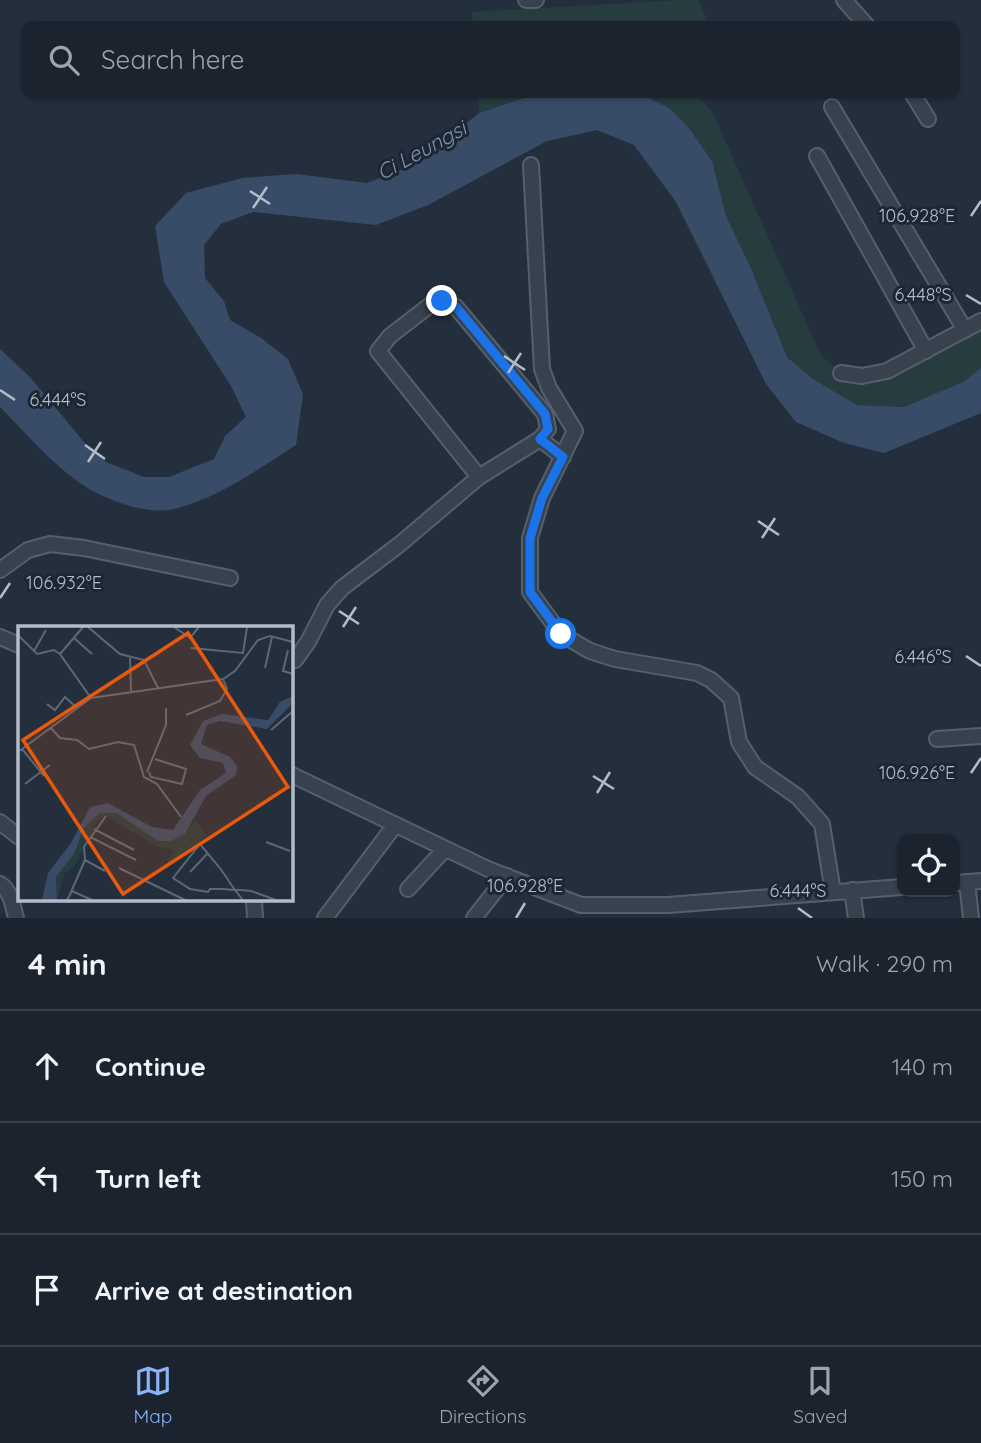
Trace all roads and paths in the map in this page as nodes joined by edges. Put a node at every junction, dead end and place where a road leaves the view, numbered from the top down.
1 (527, 0) edge
2 (537, 0) edge
3 (844, 0) edge
4 (863, 21) edge
5 (915, 98) edge
6 (832, 107) dead end
7 (928, 119) dead end
8 (817, 156) dead end
9 (531, 165) dead end
10 (981, 321) edge
11 (965, 330) junction
12 (926, 351) junction
13 (841, 373) dead end
14 (540, 439) junction
15 (563, 457) junction
16 (479, 477) junction
17 (0, 570) edge
18 (230, 578) dead end
19 (0, 637) edge
20 (18, 645) edge
21 (295, 660) dead end
22 (981, 736) edge
23 (937, 739) dead end
24 (292, 775) edge
25 (0, 822) edge
26 (395, 825) junction
27 (18, 836) edge
28 (445, 849) junction
29 (507, 876) junction
30 (968, 882) edge
31 (0, 884) edge
32 (897, 887) edge
33 (408, 889) dead end
34 (852, 890) junction
35 (833, 892) junction
36 (254, 900) edge
37 (581, 911) edge
38 (670, 911) edge
39 (16, 918) edge
40 (255, 918) edge
41 (325, 918) edge
42 (474, 918) edge
43 (856, 918) edge
44 (971, 918) edge

1 - 2 street
3 - 4 street
5 - 7 street
6 - 11 street
8 - 12 street
9 - 15 street
10 - 11 street
11 - 12 street
12 - 13 street
14 - 15 street
14 - 16 street
14 - 16 street
15 - 35 street
16 - 21 street
17 - 18 street
19 - 20 street
22 - 23 street
24 - 26 street
25 - 27 street
26 - 28 street
26 - 41 street
28 - 29 street
28 - 33 street
29 - 37 street
29 - 42 street
30 - 44 street
31 - 39 street
32 - 34 street
34 - 35 street
34 - 43 street
35 - 38 street
36 - 40 street
37 - 38 street

